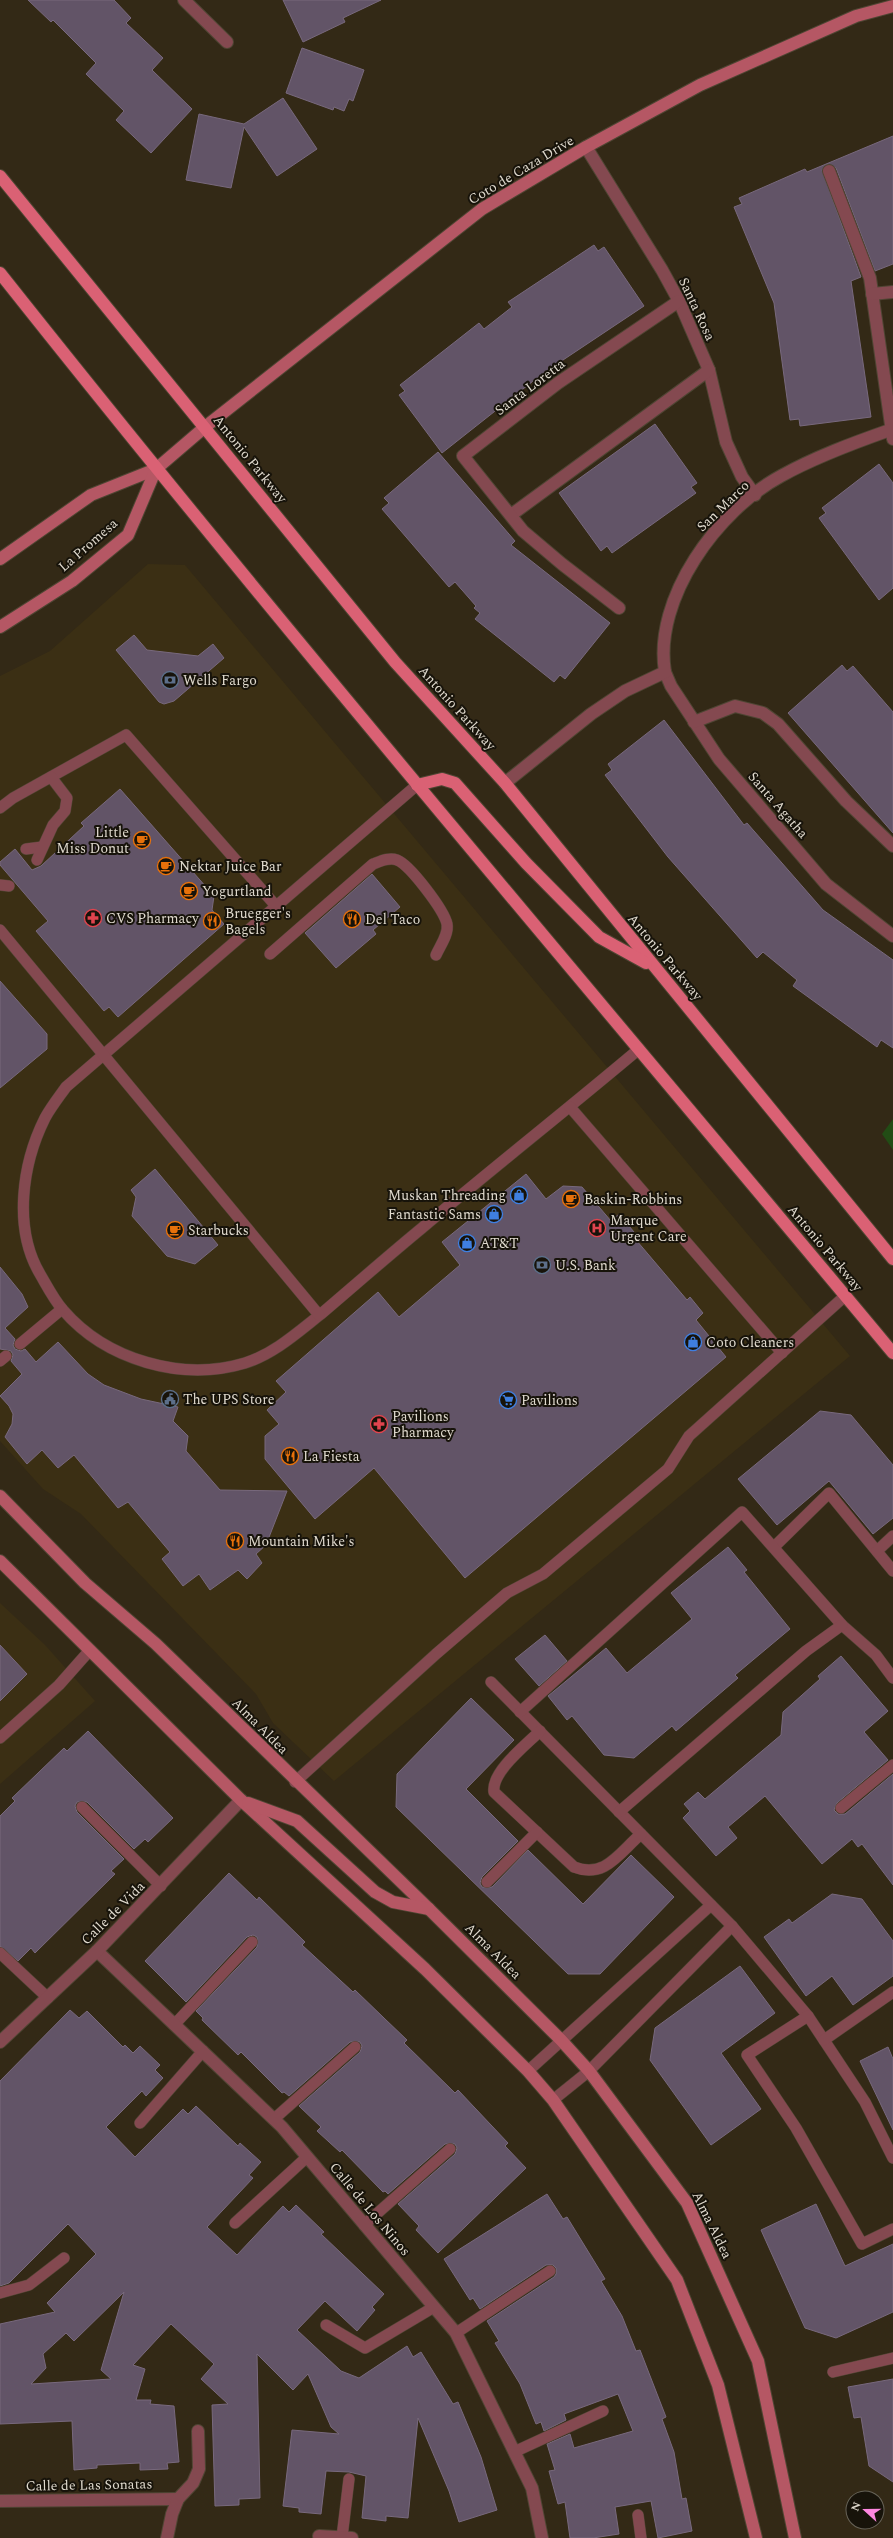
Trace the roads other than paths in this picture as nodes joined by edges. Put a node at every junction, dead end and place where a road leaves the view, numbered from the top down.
1 (184, 0) edge
2 (893, 6) edge
3 (227, 42) dead end
4 (586, 147) junction
5 (829, 171) dead end
6 (0, 176) edge
7 (0, 273) edge
8 (893, 292) edge
9 (872, 294) junction
10 (679, 301) junction
11 (709, 370) junction
12 (205, 426) junction
13 (892, 435) edge
14 (156, 469) junction
15 (755, 495) junction
16 (511, 515) junction
17 (0, 559) edge
18 (619, 608) dead end
19 (0, 627) edge
20 (665, 672) junction
21 (694, 722) junction
22 (51, 777) junction
23 (505, 783) junction
24 (417, 785) junction
25 (0, 808) edge
26 (893, 846) edge
27 (42, 847) junction
28 (26, 850) dead end
29 (37, 860) dead end
30 (276, 906) junction
31 (0, 930) edge
32 (893, 936) edge
33 (270, 954) dead end
34 (436, 955) dead end
35 (652, 966) junction
36 (640, 1049) junction
37 (103, 1056) junction
38 (570, 1107) junction
39 (893, 1259) edge
40 (845, 1296) junction
41 (62, 1309) junction
42 (319, 1315) junction
43 (20, 1344) dead end
44 (782, 1353) junction
45 (893, 1353) edge
46 (0, 1496) edge
47 (893, 1536) edge
48 (774, 1547) junction
49 (876, 1551) junction
50 (0, 1561) edge
51 (893, 1571) edge
52 (842, 1625) junction
53 (90, 1650) junction
54 (893, 1678) edge
55 (491, 1682) dead end
56 (520, 1712) junction
57 (540, 1731) junction
58 (0, 1738) edge
59 (893, 1765) edge
60 (295, 1782) junction
61 (241, 1800) junction
62 (82, 1807) dead end
63 (840, 1808) dead end
64 (619, 1812) junction
65 (537, 1832) junction
66 (641, 1834) junction
67 (487, 1882) dead end
68 (161, 1886) junction
69 (711, 1905) junction
70 (429, 1909) junction
71 (732, 1926) junction
72 (252, 1942) dead end
73 (97, 1951) junction
74 (0, 1953) edge
75 (893, 1992) edge
76 (48, 1998) junction
77 (808, 2016) junction
78 (174, 2025) junction
79 (561, 2040) junction
80 (824, 2040) junction
81 (0, 2042) edge
82 (355, 2047) dead end
83 (203, 2051) junction
84 (528, 2070) junction
85 (588, 2071) junction
86 (553, 2100) junction
87 (274, 2119) junction
88 (140, 2123) dead end
89 (450, 2149) dead end
90 (307, 2157) junction
91 (893, 2158) edge
92 (235, 2223) dead end
93 (364, 2225) junction
94 (893, 2229) edge
95 (64, 2258) dead end
96 (550, 2271) dead end
97 (0, 2293) edge
98 (434, 2307) junction
99 (326, 2325) dead end
100 (456, 2333) junction
101 (893, 2358) edge
102 (833, 2372) dead end
103 (603, 2411) dead end
104 (198, 2431) dead end
105 (514, 2452) junction
106 (349, 2479) dead end
107 (178, 2499) junction
108 (0, 2501) edge
109 (638, 2515) dead end
110 (318, 2537) edge
111 (167, 2538) edge
112 (347, 2538) edge
113 (542, 2538) edge
114 (641, 2538) edge
115 (756, 2538) edge
116 (795, 2538) edge

1 - 3 street
2 - 4 main road, Coto de Caza Drive
4 - 10 street, Santa Rosa
4 - 12 main road, Coto de Caza Drive
5 - 9 street
6 - 12 main road, Antonio Parkway
7 - 14 main road, Antonio Parkway
8 - 9 street
9 - 13 street
10 - 11 street, Santa Rosa
10 - 16 street, Santa Loretta
11 - 15 street, Santa Rosa
11 - 16 street
12 - 14 main road, Coto de Caza Drive
12 - 23 main road, Antonio Parkway
13 - 15 street, San Marco
14 - 17 main road
14 - 19 main road, La Promesa
14 - 24 main road, Antonio Parkway
15 - 20 street, San Marco
16 - 18 street, Santa Loretta
20 - 21 street, Santa Agatha
20 - 23 street
21 - 26 street
21 - 32 street, Santa Agatha
22 - 25 lane
22 - 27 lane
22 - 30 lane
23 - 35 main road, Antonio Parkway
24 - 30 lane
24 - 35 main road
24 - 36 main road, Antonio Parkway
27 - 28 lane
27 - 29 lane
30 - 37 lane
31 - 37 lane
33 - 34 lane
35 - 39 main road, Antonio Parkway
36 - 38 lane
36 - 40 main road, Antonio Parkway
37 - 41 lane
37 - 42 lane
38 - 42 lane
38 - 44 lane
40 - 44 lane
40 - 45 main road, Antonio Parkway
41 - 42 lane
41 - 43 lane
44 - 60 lane
46 - 60 main road, Alma Aldea
47 - 49 lane
48 - 49 lane
48 - 52 lane
48 - 56 lane
49 - 51 lane
50 - 53 main road
52 - 54 lane
52 - 64 lane
53 - 58 lane
53 - 61 main road
55 - 56 lane
56 - 57 lane
57 - 64 lane
57 - 65 lane
59 - 63 lane
60 - 70 main road, Alma Aldea
61 - 68 street, Calle de Vida
61 - 70 main road
61 - 84 main road
62 - 68 lane
64 - 66 lane
65 - 66 lane
65 - 67 lane
66 - 69 lane
68 - 73 street, Calle de Vida
69 - 71 lane
69 - 79 lane
70 - 79 main road, Alma Aldea
71 - 77 lane
71 - 85 lane
72 - 78 lane
73 - 76 street, Calle de Vida
73 - 78 street, Calle de Los Ninos
74 - 76 lane
75 - 80 lane
76 - 81 street, Calle de Vida
77 - 80 lane
77 - 94 lane
78 - 83 street, Calle de Los Ninos
79 - 84 lane
79 - 85 main road, Alma Aldea
80 - 91 lane
82 - 87 lane
83 - 87 street, Calle de Los Ninos
83 - 88 lane
84 - 86 main road
85 - 86 lane
85 - 116 main road, Alma Aldea
86 - 115 main road
87 - 90 street, Calle de Los Ninos
89 - 93 lane
90 - 92 lane
90 - 93 street, Calle de Los Ninos
93 - 98 street, Calle de Los Ninos
95 - 97 lane
96 - 100 lane
98 - 99 lane
98 - 100 street, Calle de Los Ninos
100 - 105 street, Calle de Los Ninos
101 - 102 lane
103 - 105 lane
104 - 107 street
105 - 113 street, Calle de Los Ninos
106 - 112 lane
107 - 108 street, Calle de Las Sonatas
107 - 111 street
109 - 114 lane
110 - 112 street

